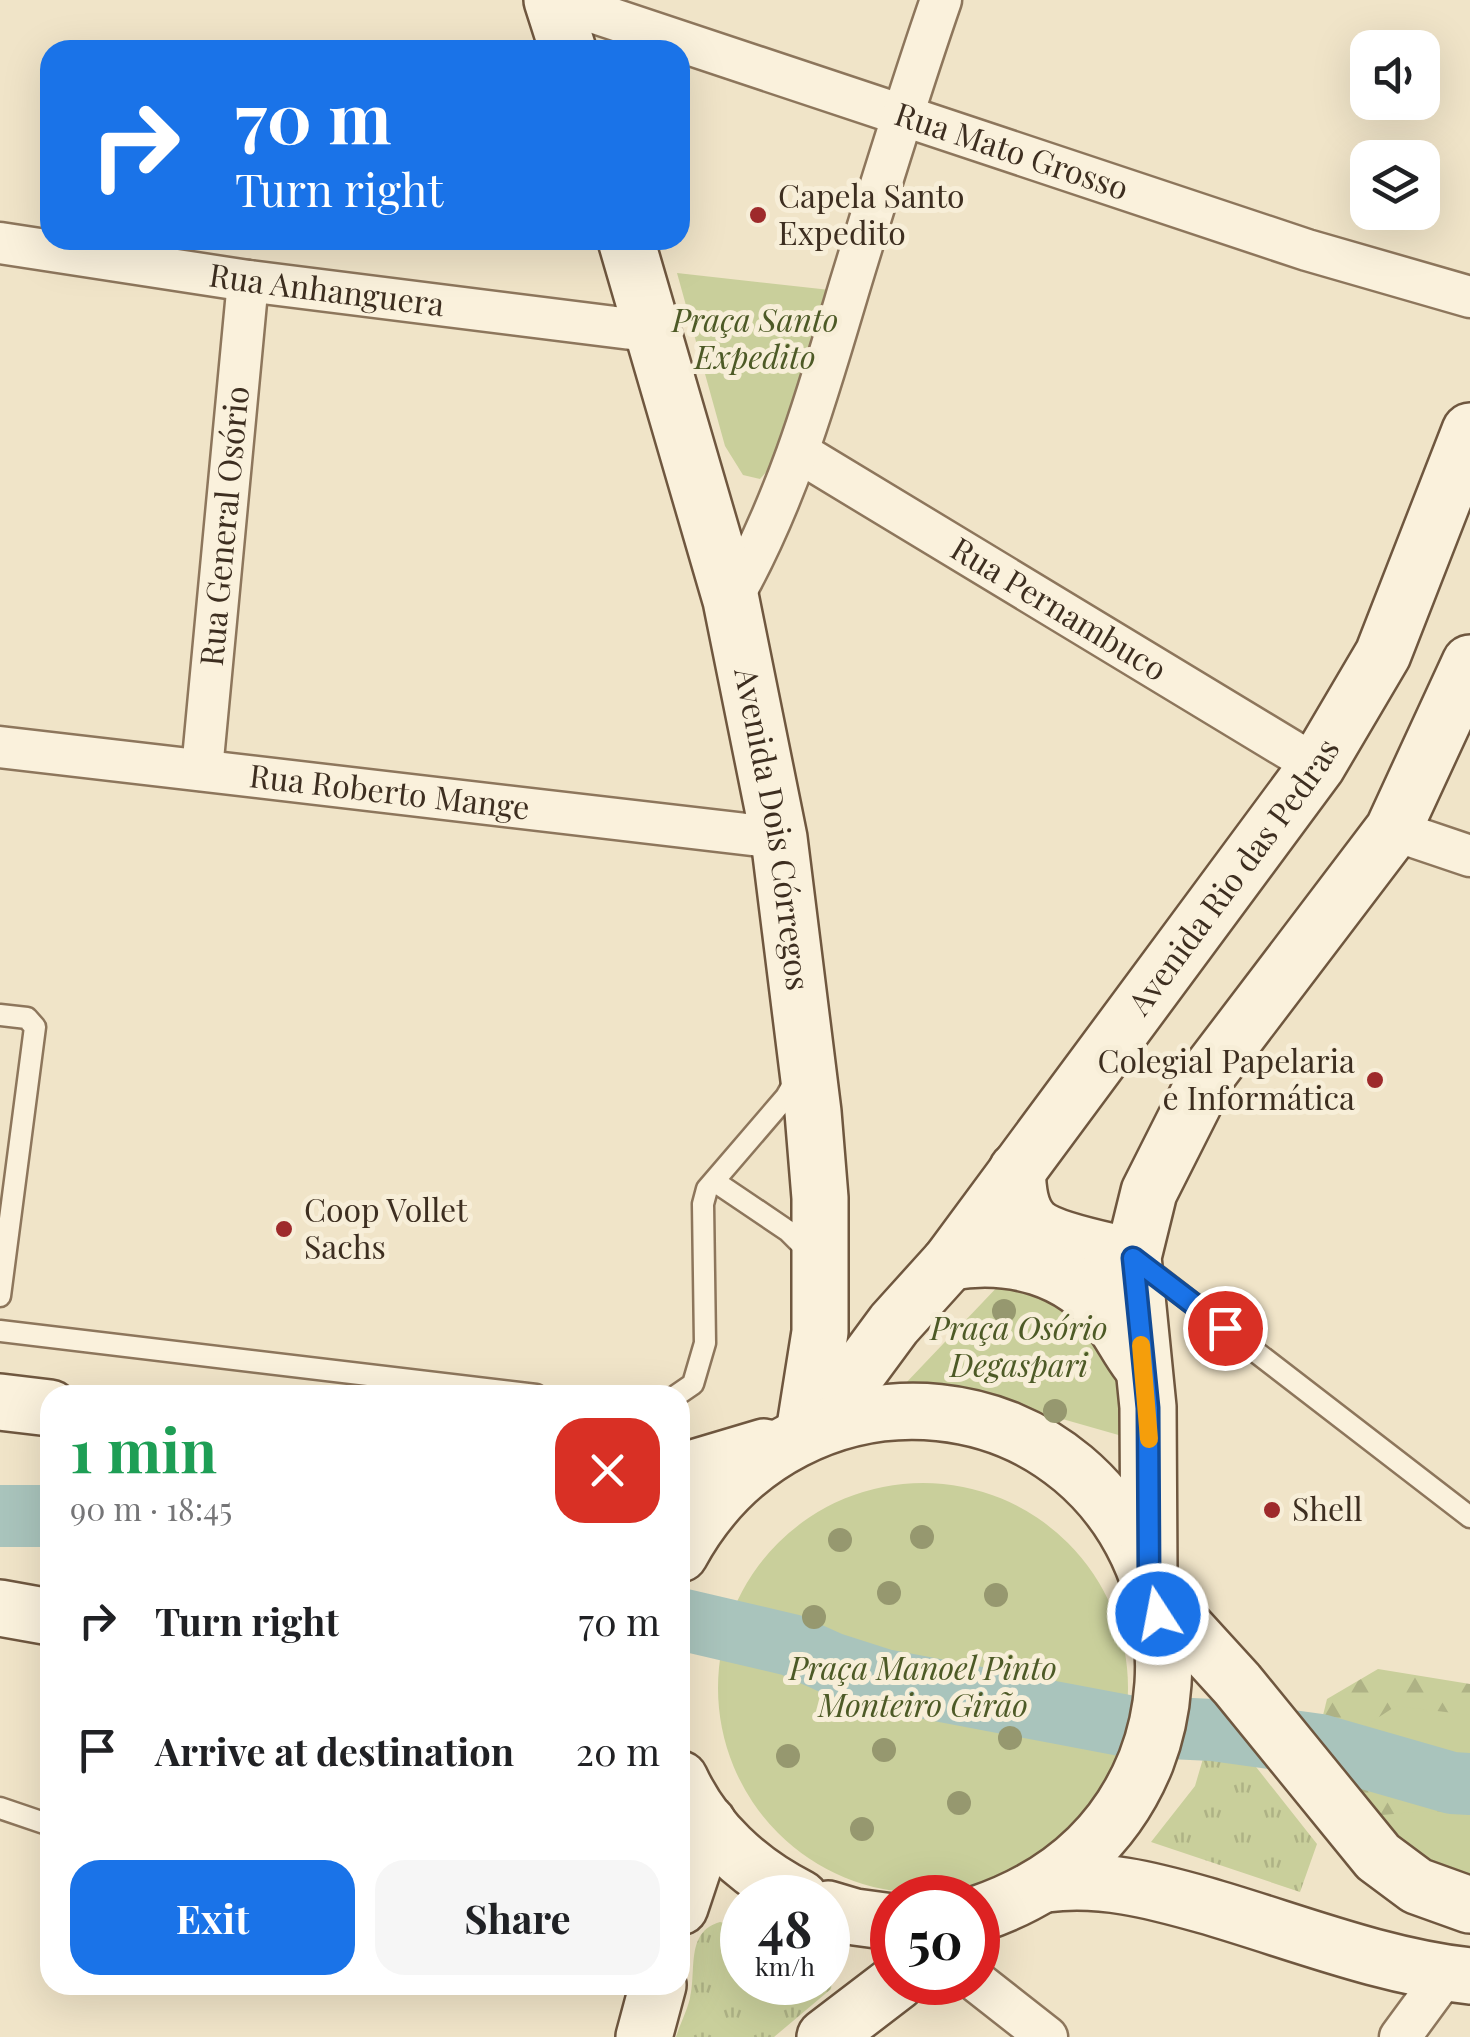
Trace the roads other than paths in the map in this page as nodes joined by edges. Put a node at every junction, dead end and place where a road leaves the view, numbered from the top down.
1 (554, 0) edge
2 (940, 0) edge
3 (565, 40) edge
4 (676, 40) edge
5 (690, 45) edge
6 (902, 114) junction
7 (0, 243) edge
8 (40, 249) edge
9 (46, 250) edge
10 (629, 250) edge
11 (248, 281) junction
12 (1470, 297) edge
13 (655, 332) junction
14 (1470, 431) edge
15 (800, 453) junction
16 (731, 600) junction
17 (1470, 663) edge
18 (0, 747) edge
19 (1316, 766) junction
20 (202, 770) junction
21 (1393, 830) junction
22 (779, 838) junction
23 (1470, 856) edge
24 (0, 1015) edge
25 (805, 1064) junction
26 (1017, 1170) junction
27 (714, 1181) junction
28 (1133, 1258) junction
29 (950, 1262) junction
30 (820, 1264) junction
31 (0, 1296) edge
32 (0, 1330) edge
33 (1144, 1371) junction
34 (454, 1385) edge
35 (690, 1386) edge
36 (0, 1402) edge
37 (40, 1407) edge
38 (804, 1433) junction
39 (695, 1489) edge
40 (1470, 1517) edge
41 (1151, 1587) junction
42 (0, 1608) edge
43 (40, 1615) edge
44 (690, 1803) edge
45 (0, 1808) edge
46 (40, 1822) edge
47 (763, 1875) edge
48 (1042, 1886) junction
49 (1000, 1904) edge
50 (1470, 1905) edge
51 (1000, 1914) edge
52 (1459, 1974) edge
53 (1000, 2000) edge
54 (870, 2002) edge
55 (824, 2037) edge
56 (1047, 2037) edge
57 (1400, 2037) edge

1 - 3 main road
1 - 4 street, Rua Mato Grosso
2 - 6 street
5 - 6 street, Rua Mato Grosso
6 - 12 street, Rua Mato Grosso
6 - 15 street
7 - 8 street, Rua Anhanguera
9 - 11 street, Rua Anhanguera
10 - 13 main road, Avenida Dois Córregos
11 - 13 street, Rua Anhanguera
11 - 20 street, Rua General Osório
13 - 16 main road, Avenida Dois Córregos
14 - 19 main road, Avenida Rio das Pedras
15 - 16 street
15 - 19 street, Rua Pernambuco
16 - 22 main road, Avenida Dois Córregos
17 - 21 main road
18 - 20 street, Rua Roberto Mange
19 - 26 main road, Avenida Rio das Pedras
20 - 22 street, Rua Roberto Mange
21 - 23 street
21 - 28 main road
22 - 25 main road, Avenida Dois Córregos
24 - 31 lane
25 - 27 lane
25 - 30 main road, Avenida Dois Córregos
26 - 28 main road
26 - 29 main road, Avenida Rio das Pedras
27 - 30 lane
27 - 35 lane
28 - 33 main road
28 - 40 lane
29 - 33 main road
29 - 38 main road, Avenida Rio das Pedras
30 - 38 main road, Avenida Dois Córregos
32 - 34 lane
33 - 41 main road
36 - 37 main road
38 - 39 main road
38 - 41 main road
41 - 48 main road
41 - 50 main road
42 - 43 main road
44 - 47 main road
45 - 46 lane
48 - 49 main road
48 - 51 main road
48 - 52 main road
52 - 57 street
53 - 56 street
54 - 55 main road

